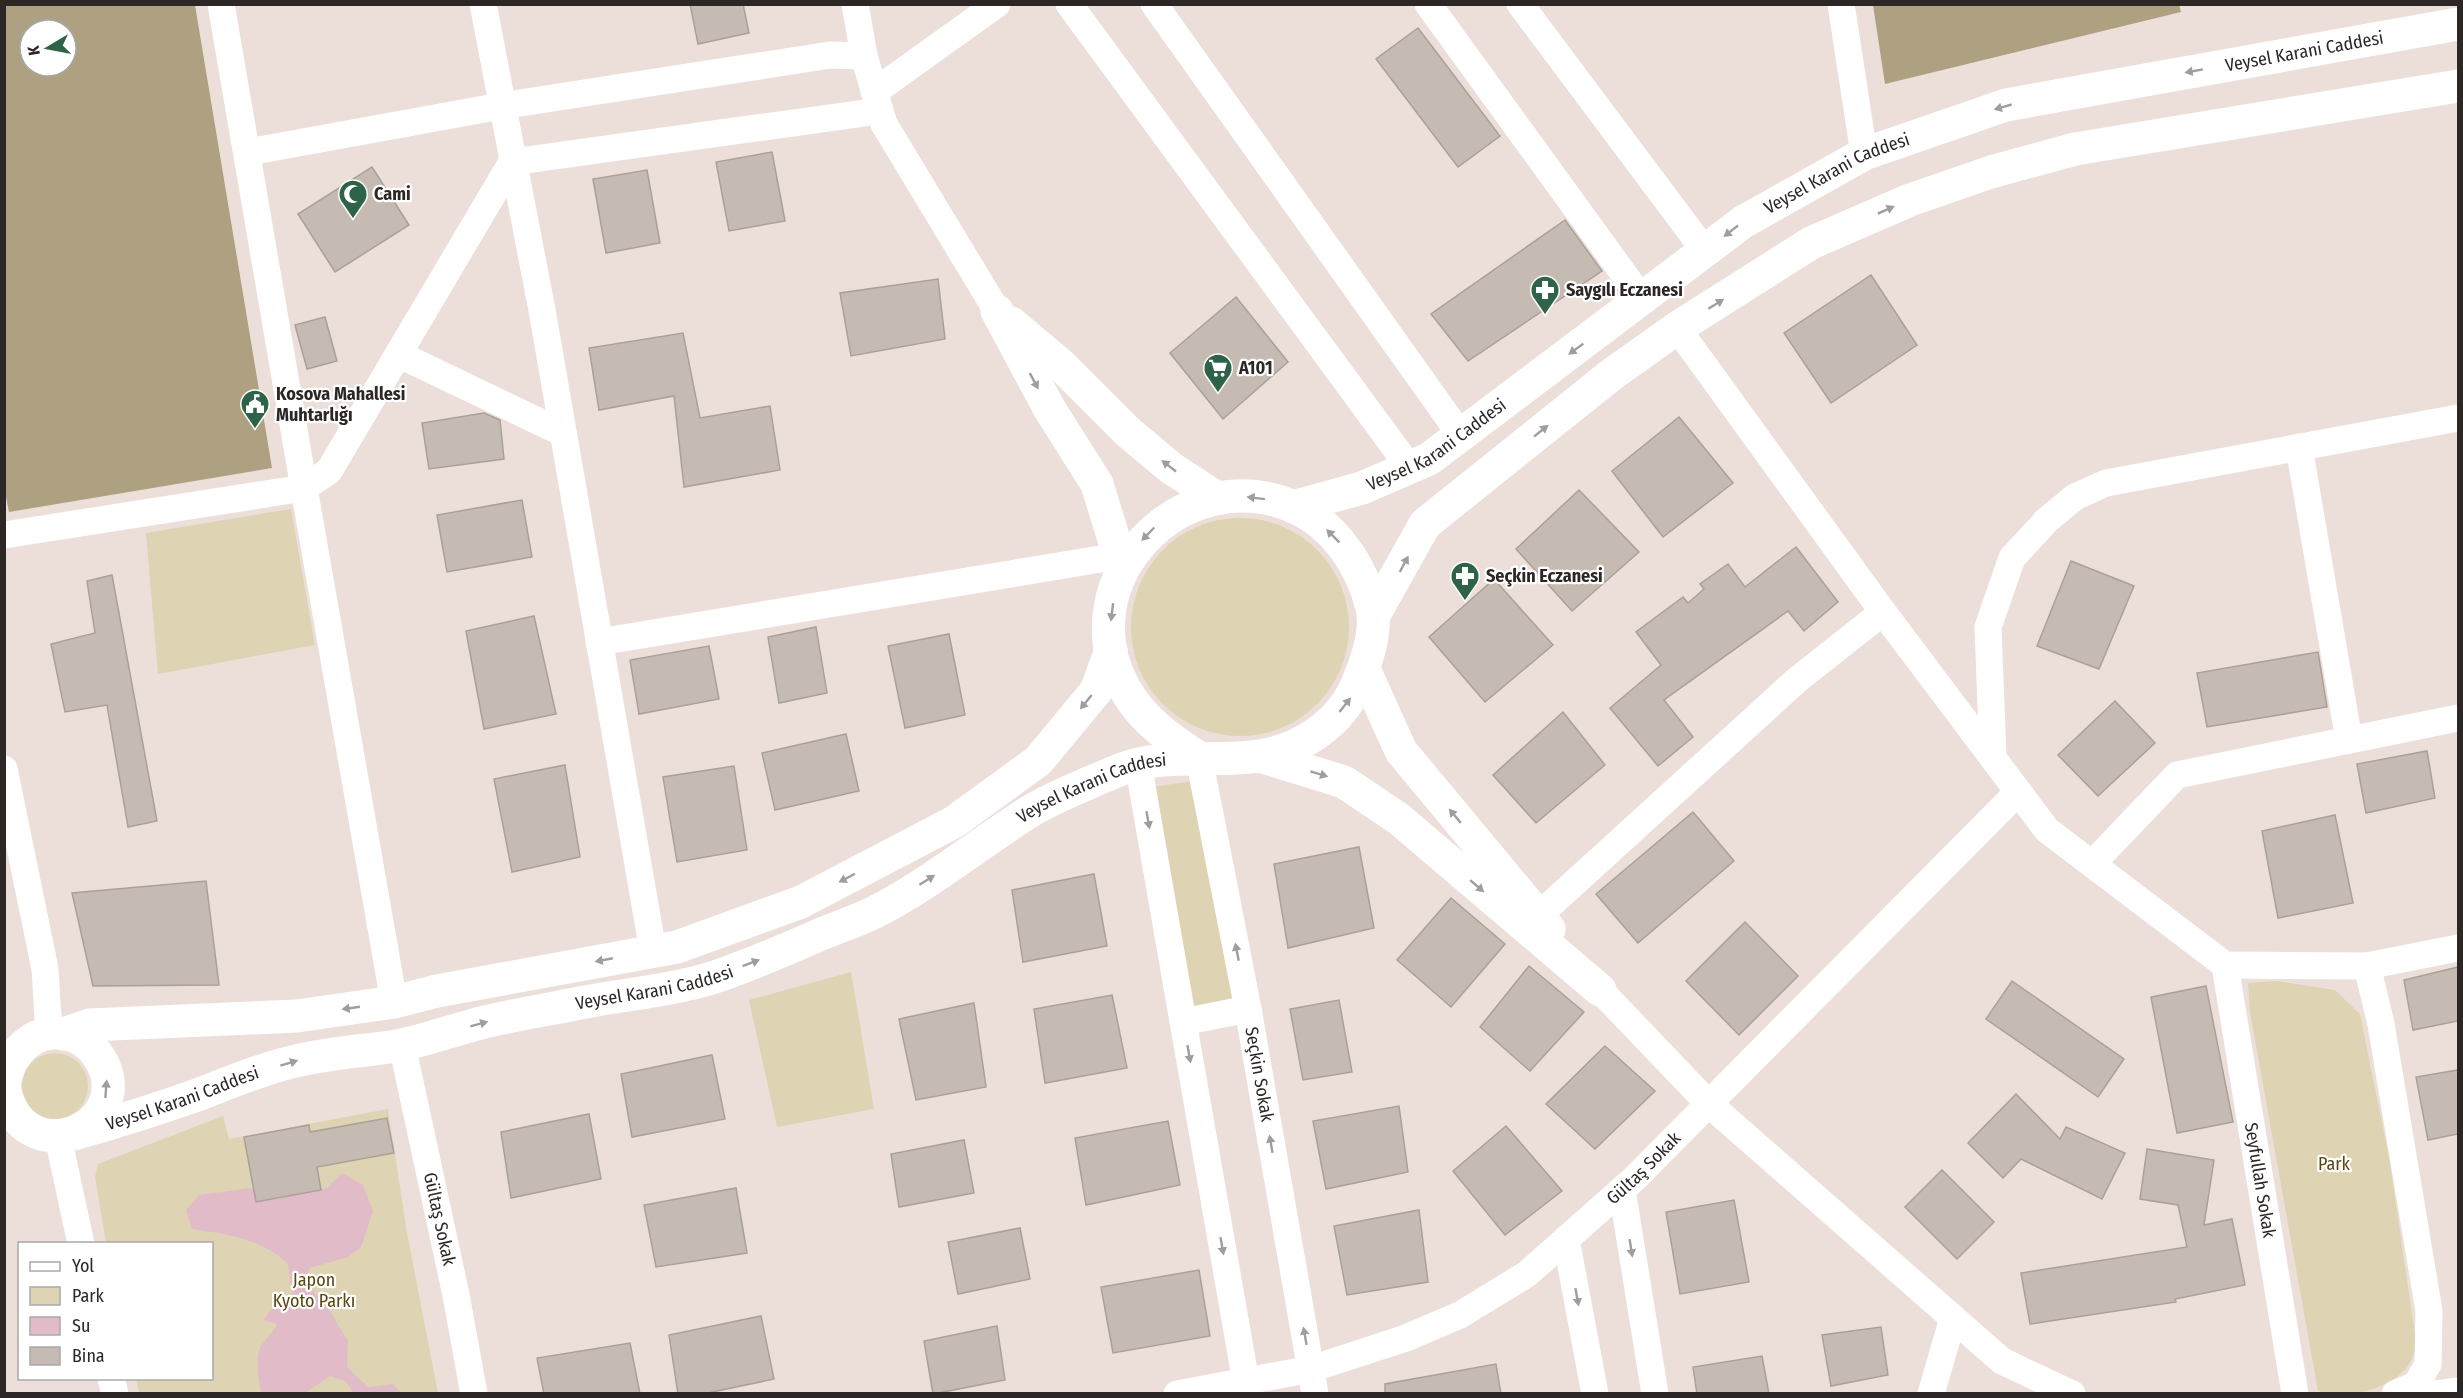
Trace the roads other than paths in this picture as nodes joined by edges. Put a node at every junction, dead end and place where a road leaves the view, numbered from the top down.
1 (222, 4) edge
2 (483, 4) edge
3 (855, 4) edge
4 (997, 4) edge
5 (1069, 4) edge
6 (1154, 4) edge
7 (1428, 4) edge
8 (1520, 4) edge
9 (1841, 4) edge
10 (2458, 24) edge
11 (864, 56) junction
12 (2458, 86) edge
13 (876, 102) junction
14 (501, 106) junction
15 (248, 152) junction
16 (1864, 154) junction
17 (512, 162) junction
18 (1705, 251) junction
19 (1642, 299) junction
20 (997, 311) junction
21 (1677, 328) junction
22 (398, 354) junction
23 (2458, 418) edge
24 (563, 433) junction
25 (1460, 434) junction
26 (2299, 447) junction
27 (1410, 468) junction
28 (304, 488) junction
29 (1217, 498) junction
30 (1293, 507) junction
31 (4, 535) edge
32 (1119, 565) junction
33 (1883, 612) junction
34 (1374, 615) junction
35 (599, 642) junction
36 (1111, 650) junction
37 (1364, 669) junction
38 (2458, 718) edge
39 (2349, 740) junction
40 (1263, 757) junction
41 (1993, 757) junction
42 (1199, 758) junction
43 (1138, 763) junction
44 (4, 769) edge
45 (2019, 792) junction
46 (2092, 864) junction
47 (1538, 916) junction
48 (2458, 948) edge
49 (653, 951) junction
50 (2225, 965) junction
51 (2367, 966) junction
52 (1600, 990) junction
53 (394, 1002) junction
54 (1248, 1009) junction
55 (1183, 1022) junction
56 (51, 1034) junction
57 (4, 1042) edge
58 (402, 1045) junction
59 (4, 1086) edge
60 (1708, 1104) junction
61 (58, 1135) junction
62 (4, 1142) edge
63 (1622, 1190) junction
64 (1566, 1239) junction
65 (81, 1242) edge
66 (1953, 1318) junction
67 (1313, 1381) edge
68 (1247, 1388) edge
69 (2458, 1391) edge
70 (474, 1394) edge
71 (1177, 1394) edge
72 (1595, 1394) edge
73 (1655, 1394) edge
74 (1931, 1394) edge
75 (2072, 1394) edge
76 (2295, 1394) edge
77 (2395, 1394) edge
78 (2436, 1394) edge

1 - 15 street
2 - 14 street
3 - 11 street
4 - 13 street
5 - 27 street
6 - 25 street
7 - 19 street
8 - 18 street
9 - 16 street
10 -> 16 main road, Veysel Karani Caddesi
11 - 13 street
11 - 14 street
21 -> 12 main road
13 - 17 street
13 - 20 street
14 - 15 street
14 - 17 street
15 - 28 street
16 -> 18 main road, Veysel Karani Caddesi
17 - 22 street
17 - 24 street
18 - 19 main road, Veysel Karani Caddesi
19 -> 25 main road, Veysel Karani Caddesi
29 -> 20 main road
20 -> 32 main road
21 - 33 street
34 -> 21 main road
22 - 24 street
22 - 28 street
23 - 26 street
24 - 35 street
25 - 27 main road, Veysel Karani Caddesi
26 - 39 street
26 - 41 street
27 - 30 main road, Veysel Karani Caddesi
28 - 31 street
28 - 53 street
30 -> 29 main road
29 -> 32 main road
34 -> 30 main road
32 - 35 street
32 -> 36 main road
33 - 41 street
33 - 47 street
34 - 37 main road
35 - 49 street
36 - 42 main road
36 -> 49 main road, Veysel Karani Caddesi
40 -> 37 main road
47 -> 37 main road
38 - 39 street
39 - 46 street
40 - 42 main road, Veysel Karani Caddesi
40 -> 52 main road
41 - 45 street
42 - 43 main road, Veysel Karani Caddesi
54 -> 42 street, Seçkin Sokak
43 -> 55 street
58 -> 43 main road, Veysel Karani Caddesi
44 - 56 street
45 - 46 street
45 - 60 street, Gültaş Sokak
46 - 50 street
47 - 52 main road
48 - 51 street
49 -> 53 main road, Veysel Karani Caddesi
50 - 51 street
50 - 76 street, Seyfullah Sokak
51 - 77 street
52 - 60 street
53 -> 56 main road, Veysel Karani Caddesi
54 - 55 street
67 -> 54 street, Seçkin Sokak
55 -> 68 street
56 - 57 main road, Veysel Karani Caddesi
56 - 59 main road
61 -> 56 main road
61 -> 58 main road, Veysel Karani Caddesi
58 - 70 street, Gültaş Sokak
59 - 61 main road
60 - 63 street, Gültaş Sokak
60 - 66 street
61 - 62 main road, Veysel Karani Caddesi
61 - 65 street
63 - 64 street, Gültaş Sokak
63 -> 73 street
64 - 67 street, Gültaş Sokak
64 -> 72 street
66 - 74 street
66 - 75 street
67 - 68 street, Gültaş Sokak
68 - 71 street, Gültaş Sokak
69 - 78 street

